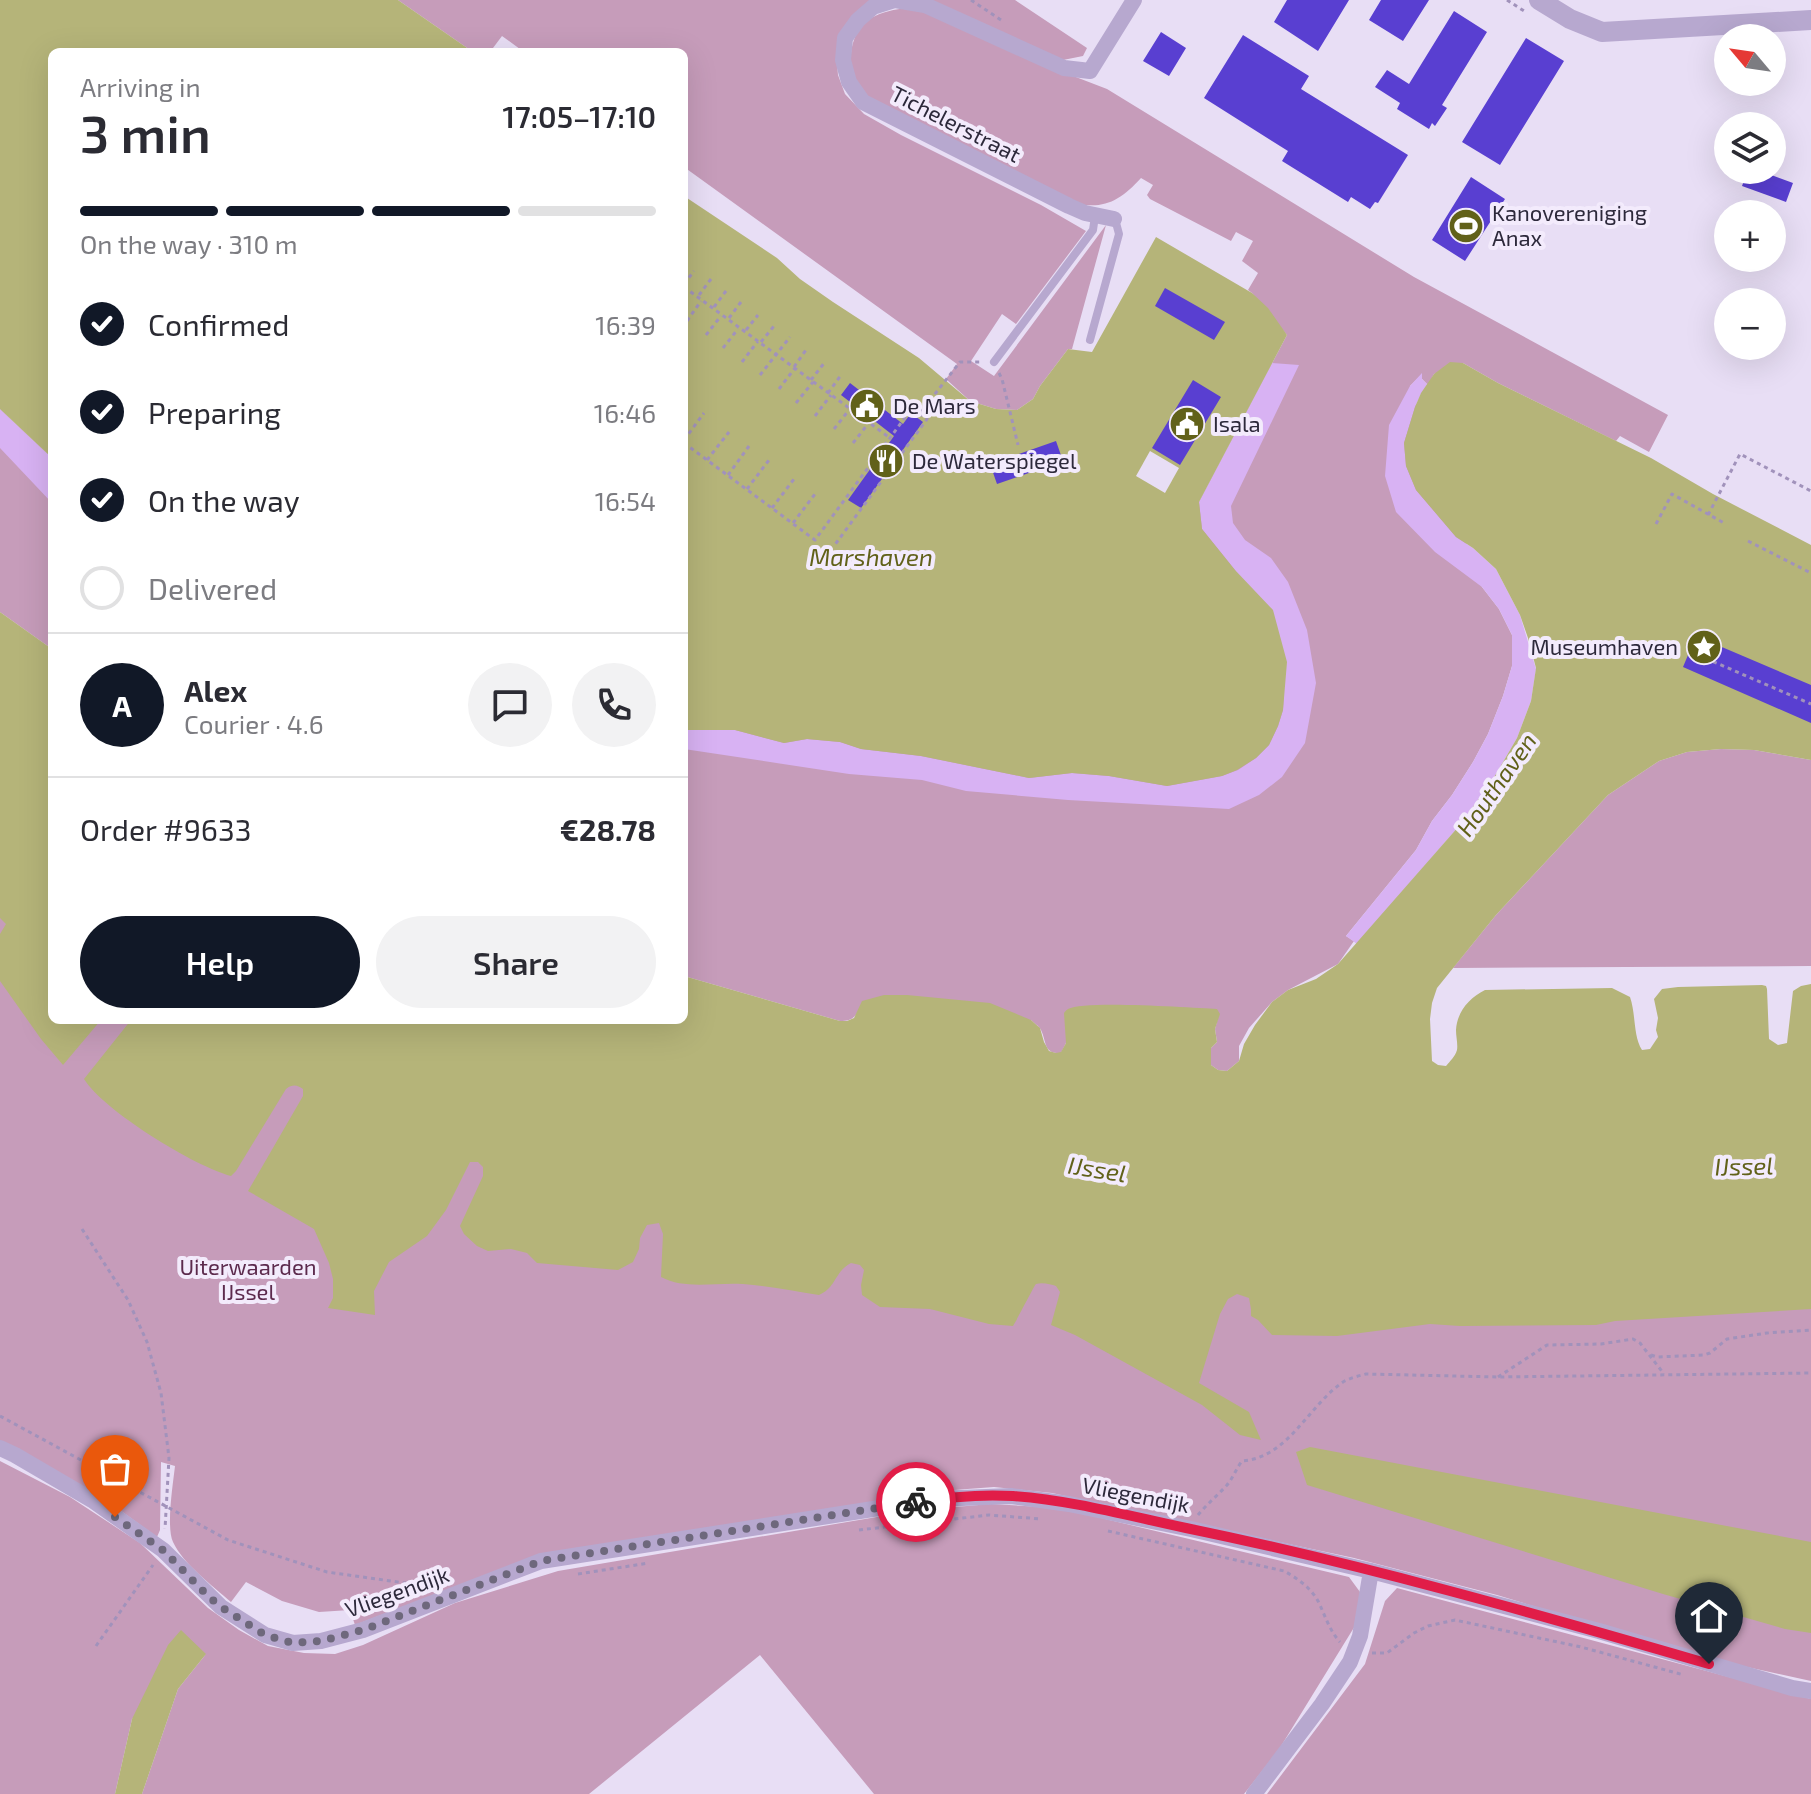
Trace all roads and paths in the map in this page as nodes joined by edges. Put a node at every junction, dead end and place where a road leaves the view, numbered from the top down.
1 (1134, 0) edge
2 (1539, 0) edge
3 (1811, 20) edge
4 (1095, 215) junction
5 (1114, 219) joint
6 (694, 271) dead end
7 (688, 279) edge
8 (711, 279) dead end
9 (688, 289) edge
10 (726, 291) dead end
11 (697, 297) junction
12 (702, 300) junction
13 (741, 302) dead end
14 (713, 308) junction
15 (722, 315) junction
16 (758, 315) dead end
17 (728, 319) junction
18 (688, 320) edge
19 (774, 326) dead end
20 (739, 327) junction
21 (745, 332) junction
22 (706, 335) dead end
23 (790, 337) dead end
24 (1090, 340) dead end
25 (759, 342) junction
26 (723, 348) dead end
27 (806, 350) dead end
28 (776, 355) junction
29 (742, 362) dead end
30 (825, 362) dead end
31 (994, 362) joint
32 (794, 368) junction
33 (760, 375) dead end
34 (841, 375) dead end
35 (1002, 379) dead end
36 (812, 381) junction
37 (779, 389) dead end
38 (830, 394) junction
39 (796, 403) dead end
40 (850, 409) junction
41 (704, 413) dead end
42 (920, 413) junction
43 (815, 416) dead end
44 (869, 423) junction
45 (834, 429) dead end
46 (729, 432) dead end
47 (688, 435) edge
48 (890, 438) junction
49 (853, 443) dead end
50 (688, 444) edge
51 (1018, 445) dead end
52 (749, 446) dead end
53 (707, 460) junction
54 (769, 460) dead end
55 (728, 475) junction
56 (794, 479) dead end
57 (747, 490) junction
58 (1811, 491) edge
59 (815, 494) dead end
60 (772, 508) junction
61 (1708, 515) junction
62 (793, 523) junction
63 (1724, 523) dead end
64 (1656, 524) dead end
65 (1748, 541) dead end
66 (834, 546) dead end
67 (1811, 573) edge
68 (1691, 652) dead end
69 (1811, 704) edge
70 (82, 1229) dead end
71 (1811, 1330) edge
72 (1647, 1353) junction
73 (1811, 1373) edge
74 (1664, 1374) junction
75 (1498, 1377) junction
76 (0, 1416) edge
77 (0, 1448) edge
78 (166, 1507) junction
79 (1047, 1519) dead end
80 (1191, 1529) junction
81 (856, 1530) dead end
82 (1106, 1530) dead end
83 (163, 1550) junction
84 (659, 1561) dead end
85 (1371, 1571) junction
86 (569, 1575) dead end
87 (441, 1583) dead end
88 (96, 1646) dead end
89 (1354, 1652) junction
90 (1387, 1653) dead end
91 (1688, 1676) dead end
92 (1811, 1691) edge
93 (1254, 1794) edge

1 - 4 street, Tichelerstraat
2 - 3 street
4 - 5 street, Tichelerstraat
4 - 31 lane
5 - 24 lane
6 - 7 path
8 - 11 path
9 - 11 path
10 - 14 path
11 - 12 path
12 - 14 path
12 - 18 path
13 - 17 path
14 - 15 path
15 - 17 path
15 - 22 path
16 - 21 path
17 - 20 path
19 - 25 path
20 - 21 path
20 - 26 path
21 - 25 path
23 - 28 path
25 - 28 path
25 - 29 path
27 - 32 path
28 - 32 path
28 - 33 path
30 - 36 path
31 - 42 path
32 - 36 path
32 - 37 path
34 - 38 path
35 - 51 path
36 - 38 path
36 - 39 path
38 - 40 path
38 - 43 path
40 - 44 path
40 - 45 path
41 - 47 path
42 - 48 path
42 - 66 path
44 - 48 path
44 - 49 path
46 - 53 path
48 - 62 path
50 - 53 path
52 - 55 path
53 - 55 path
54 - 57 path
55 - 57 path
56 - 60 path
57 - 60 path
58 - 61 path
59 - 62 path
60 - 62 path
61 - 63 path
61 - 64 path
65 - 67 path
68 - 69 path
70 - 78 path
71 - 72 path
72 - 74 path
72 - 75 path
73 - 74 path
74 - 75 path
75 - 80 path
76 - 78 path
77 - 83 street, Vliegendijk
78 - 87 path
79 - 81 path
80 - 83 street, Vliegendijk
80 - 85 street, Vliegendijk
82 - 89 path
83 - 88 path
84 - 86 path
85 - 89 street
85 - 92 street, Vliegendijk
89 - 93 street
90 - 91 path

